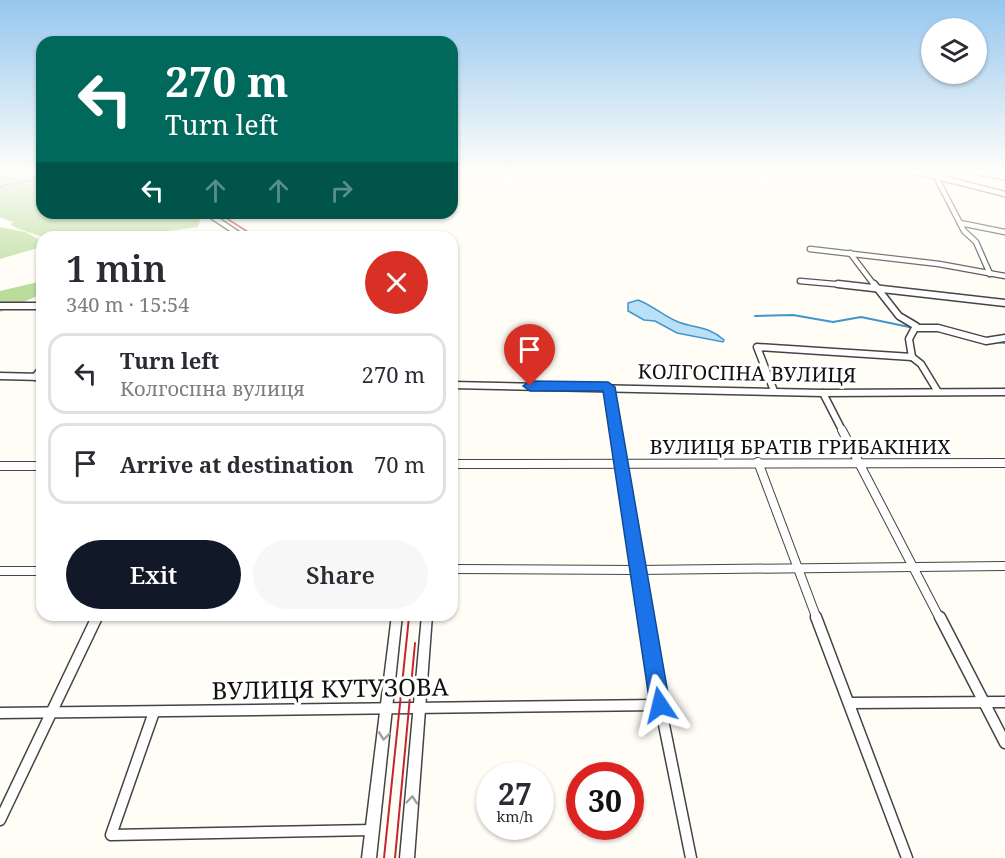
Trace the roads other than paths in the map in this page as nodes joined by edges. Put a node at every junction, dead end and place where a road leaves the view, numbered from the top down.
1 (954, 211) edge
2 (216, 219) edge
3 (960, 223) junction
4 (234, 231) edge
5 (1005, 232) edge
6 (810, 249) dead end
7 (850, 253) junction
8 (990, 274) junction
9 (1005, 276) edge
10 (800, 280) dead end
11 (875, 287) junction
12 (1005, 303) edge
13 (1, 306) edge
14 (36, 306) edge
15 (915, 328) junction
16 (1005, 338) edge
17 (912, 357) junction
18 (1, 377) edge
19 (36, 377) edge
20 (458, 385) edge
21 (608, 387) junction
22 (774, 391) junction
23 (938, 392) junction
24 (1005, 392) edge
25 (823, 393) junction
26 (620, 462) junction
27 (758, 462) junction
28 (858, 462) junction
29 (1005, 463) edge
30 (458, 464) edge
31 (0, 466) edge
32 (36, 466) edge
33 (1005, 566) edge
34 (913, 567) junction
35 (798, 568) junction
36 (458, 569) edge
37 (637, 570) junction
38 (0, 571) edge
39 (36, 571) edge
40 (95, 621) edge
41 (396, 621) edge
42 (427, 621) edge
43 (983, 702) junction
44 (1005, 702) edge
45 (849, 703) junction
46 (660, 705) junction
47 (421, 707) junction
48 (387, 709) junction
49 (154, 712) junction
50 (0, 713) edge
51 (52, 713) junction
52 (1005, 743) edge
53 (0, 820) edge
54 (372, 830) junction
55 (369, 858) edge
56 (407, 858) edge
57 (691, 858) edge
58 (907, 858) edge

1 - 3 street
2 - 4 street
3 - 5 street
3 - 8 street
6 - 7 street
7 - 8 street
7 - 11 street
8 - 9 street
10 - 11 street
11 - 12 street
11 - 15 street
13 - 14 street
15 - 16 street
15 - 17 street
17 - 22 street
17 - 23 street
18 - 19 street
20 - 21 street, КОЛГОСПНА ВУЛИЦЯ
21 - 22 street, КОЛГОСПНА ВУЛИЦЯ
21 - 26 street
22 - 25 street, КОЛГОСПНА ВУЛИЦЯ
23 - 24 street, КОЛГОСПНА ВУЛИЦЯ
23 - 25 street, КОЛГОСПНА ВУЛИЦЯ
25 - 28 street
26 - 27 street, ВУЛИЦЯ БРАТІВ ГРИБАКІНИХ
26 - 30 street, ВУЛИЦЯ БРАТІВ ГРИБАКІНИХ
26 - 37 street
27 - 28 street, ВУЛИЦЯ БРАТІВ ГРИБАКІНИХ
27 - 35 street
28 - 29 street, ВУЛИЦЯ БРАТІВ ГРИБАКІНИХ
28 - 34 street
31 - 32 street
33 - 34 street
34 - 35 street
34 - 43 street
35 - 37 street
35 - 45 street
36 - 37 street
37 - 46 street
38 - 39 street
40 - 51 street
41 - 48 street
42 - 47 street
43 - 44 street
43 - 45 street
43 - 52 street
45 - 58 street
46 - 47 street, ВУЛИЦЯ КУТУЗОВА
46 - 57 street
47 - 48 street, ВУЛИЦЯ КУТУЗОВА
56 -> 47 street
48 - 49 street, ВУЛИЦЯ КУТУЗОВА
48 -> 54 street
49 - 51 street, ВУЛИЦЯ КУТУЗОВА
49 - 54 street
50 - 51 street, ВУЛИЦЯ КУТУЗОВА
51 - 53 street
54 - 55 street

